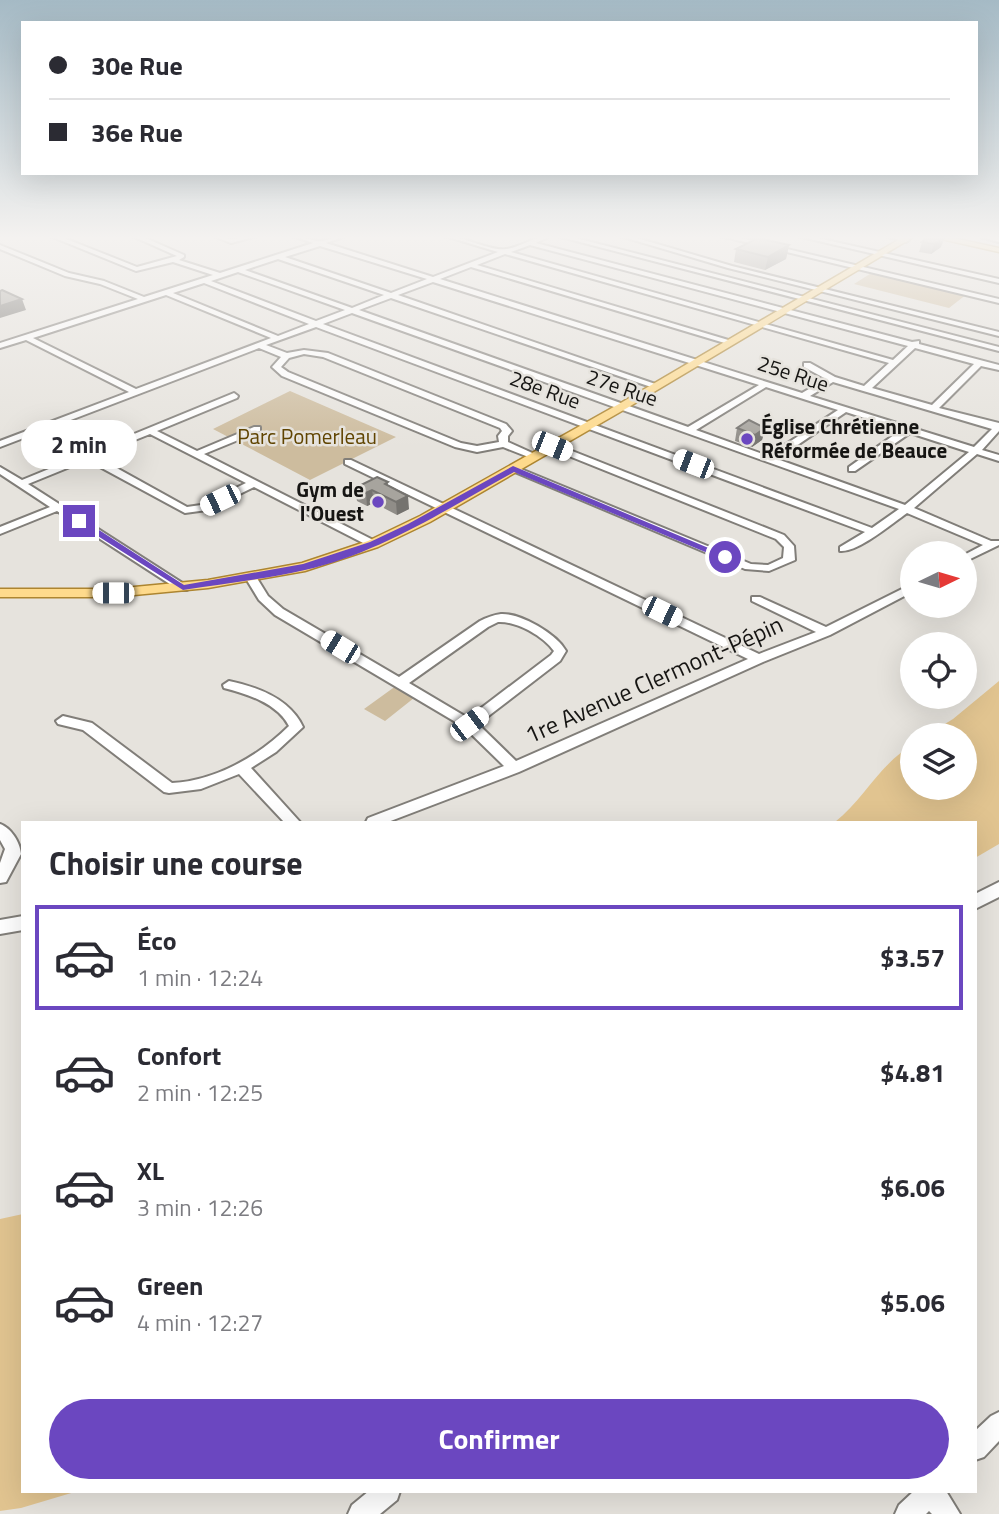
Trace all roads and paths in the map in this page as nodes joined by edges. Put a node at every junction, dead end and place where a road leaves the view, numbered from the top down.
1 (118, 307) edge
2 (122, 307) edge
3 (201, 307) edge
4 (272, 307) edge
5 (344, 307) edge
6 (363, 307) edge
7 (427, 307) edge
8 (519, 307) edge
9 (612, 307) edge
10 (697, 307) edge
11 (764, 307) edge
12 (794, 307) edge
13 (832, 307) edge
14 (891, 307) edge
15 (354, 310) junction
16 (784, 312) junction
17 (101, 313) junction
18 (947, 321) junction
19 (318, 324) junction
20 (761, 325) junction
21 (931, 332) junction
22 (999, 334) edge
23 (27, 338) junction
24 (280, 339) junction
25 (731, 342) junction
26 (913, 345) junction
27 (0, 346) edge
28 (261, 346) junction
29 (999, 349) edge
30 (286, 356) junction
31 (696, 362) junction
32 (893, 362) junction
33 (979, 363) junction
34 (807, 365) dead end
35 (999, 368) edge
36 (832, 379) junction
37 (766, 384) junction
38 (657, 386) junction
39 (866, 389) junction
40 (137, 393) junction
41 (234, 396) dead end
42 (803, 396) junction
43 (623, 406) junction
44 (845, 409) junction
45 (933, 409) junction
46 (590, 425) junction
47 (999, 428) edge
48 (257, 429) dead end
49 (909, 429) junction
50 (690, 430) junction
51 (151, 431) junction
52 (0, 444) edge
53 (504, 444) junction
54 (552, 446) junction
55 (977, 451) junction
56 (197, 454) junction
57 (88, 456) junction
58 (534, 456) junction
59 (999, 458) edge
60 (770, 459) junction
61 (348, 462) dead end
62 (513, 469) junction
63 (852, 469) dead end
64 (0, 470) edge
65 (22, 483) junction
66 (255, 483) junction
67 (58, 507) junction
68 (445, 507) junction
69 (905, 508) junction
70 (0, 531) edge
71 (874, 532) junction
72 (995, 543) edge
73 (373, 544) junction
74 (844, 549) dead end
75 (977, 552) edge
76 (251, 577) junction
77 (183, 588) junction
78 (0, 593) edge
79 (900, 593) edge
80 (756, 599) dead end
81 (827, 632) junction
82 (759, 659) junction
83 (400, 683) junction
84 (229, 685) dead end
85 (63, 721) dead end
86 (469, 724) junction
87 (241, 767) junction
88 (514, 768) junction
89 (292, 821) edge
90 (376, 821) edge
91 (0, 830) edge
92 (0, 877) edge
93 (999, 889) edge
94 (977, 901) edge
95 (21, 923) edge
96 (0, 927) edge
97 (999, 1424) edge
98 (977, 1446) edge
99 (386, 1493) edge
100 (931, 1493) edge
101 (933, 1493) edge
102 (361, 1514) edge
103 (908, 1514) edge
104 (947, 1514) edge

1 - 17 street
2 - 17 street
3 - 24 street
4 - 19 street, 28e Rue
5 - 15 street, 27e Rue
6 - 15 street
7 - 38 street
8 - 31 street, 25e Rue
9 - 25 street
10 - 20 street
11 - 16 street
12 - 16 main road
13 - 21 street
14 - 18 street
15 - 19 street
15 - 43 street, 27e Rue
16 - 20 main road
16 - 26 street
17 - 23 street
18 - 21 street
18 - 22 street
19 - 24 street
19 - 46 street, 28e Rue
20 - 25 main road
20 - 32 street
21 - 26 street
21 - 29 street
23 - 27 street
23 - 40 street
24 - 28 street
25 - 31 main road
26 - 32 street
26 - 33 street
28 - 30 street
28 - 40 street
30 - 53 street
30 - 53 street
31 - 37 street, 25e Rue
31 - 38 main road
32 - 39 street
33 - 35 street
33 - 45 street
34 - 36 street
36 - 39 street
36 - 42 street
37 - 42 street, 25e Rue
37 - 50 street
38 - 43 main road
39 - 45 street
40 - 52 street
41 - 51 street
42 - 44 street, 25e Rue
43 - 46 main road
43 - 50 street, 27e Rue
44 - 49 street, 25e Rue
44 - 60 street
45 - 47 street
46 - 54 main road
46 - 71 street, 28e Rue
47 - 55 street
48 - 56 street
49 - 55 street, 25e Rue
49 - 63 street
50 - 60 street, 27e Rue
51 - 56 street
51 - 57 street
53 - 58 street
54 - 58 main road
54 - 62 street
55 - 59 street, 25e Rue
55 - 69 street
56 - 66 street
57 - 65 street
57 - 66 street
58 - 62 main road
60 - 69 street, 27e Rue
61 - 68 street
62 - 68 main road
64 - 65 street
65 - 67 street
66 - 73 street
67 - 70 street
67 - 77 street
68 - 73 main road
68 - 82 street
69 - 71 street
69 - 72 street, 27e Rue
71 - 74 street
72 - 75 street
73 - 76 main road
76 - 77 main road
76 - 83 street
77 - 78 main road
79 - 81 street, 1re Avenue Clermont-Pépin
80 - 81 street
81 - 82 street, 1re Avenue Clermont-Pépin
82 - 88 street, 1re Avenue Clermont-Pépin
83 - 86 street
83 - 86 street
84 - 87 street
85 - 87 street
86 - 88 street
87 - 89 street
88 - 90 street, 1re Avenue Clermont-Pépin
91 - 92 street
93 - 94 street
95 - 96 street
97 - 98 street
99 - 102 street
100 - 103 street
101 - 104 street

